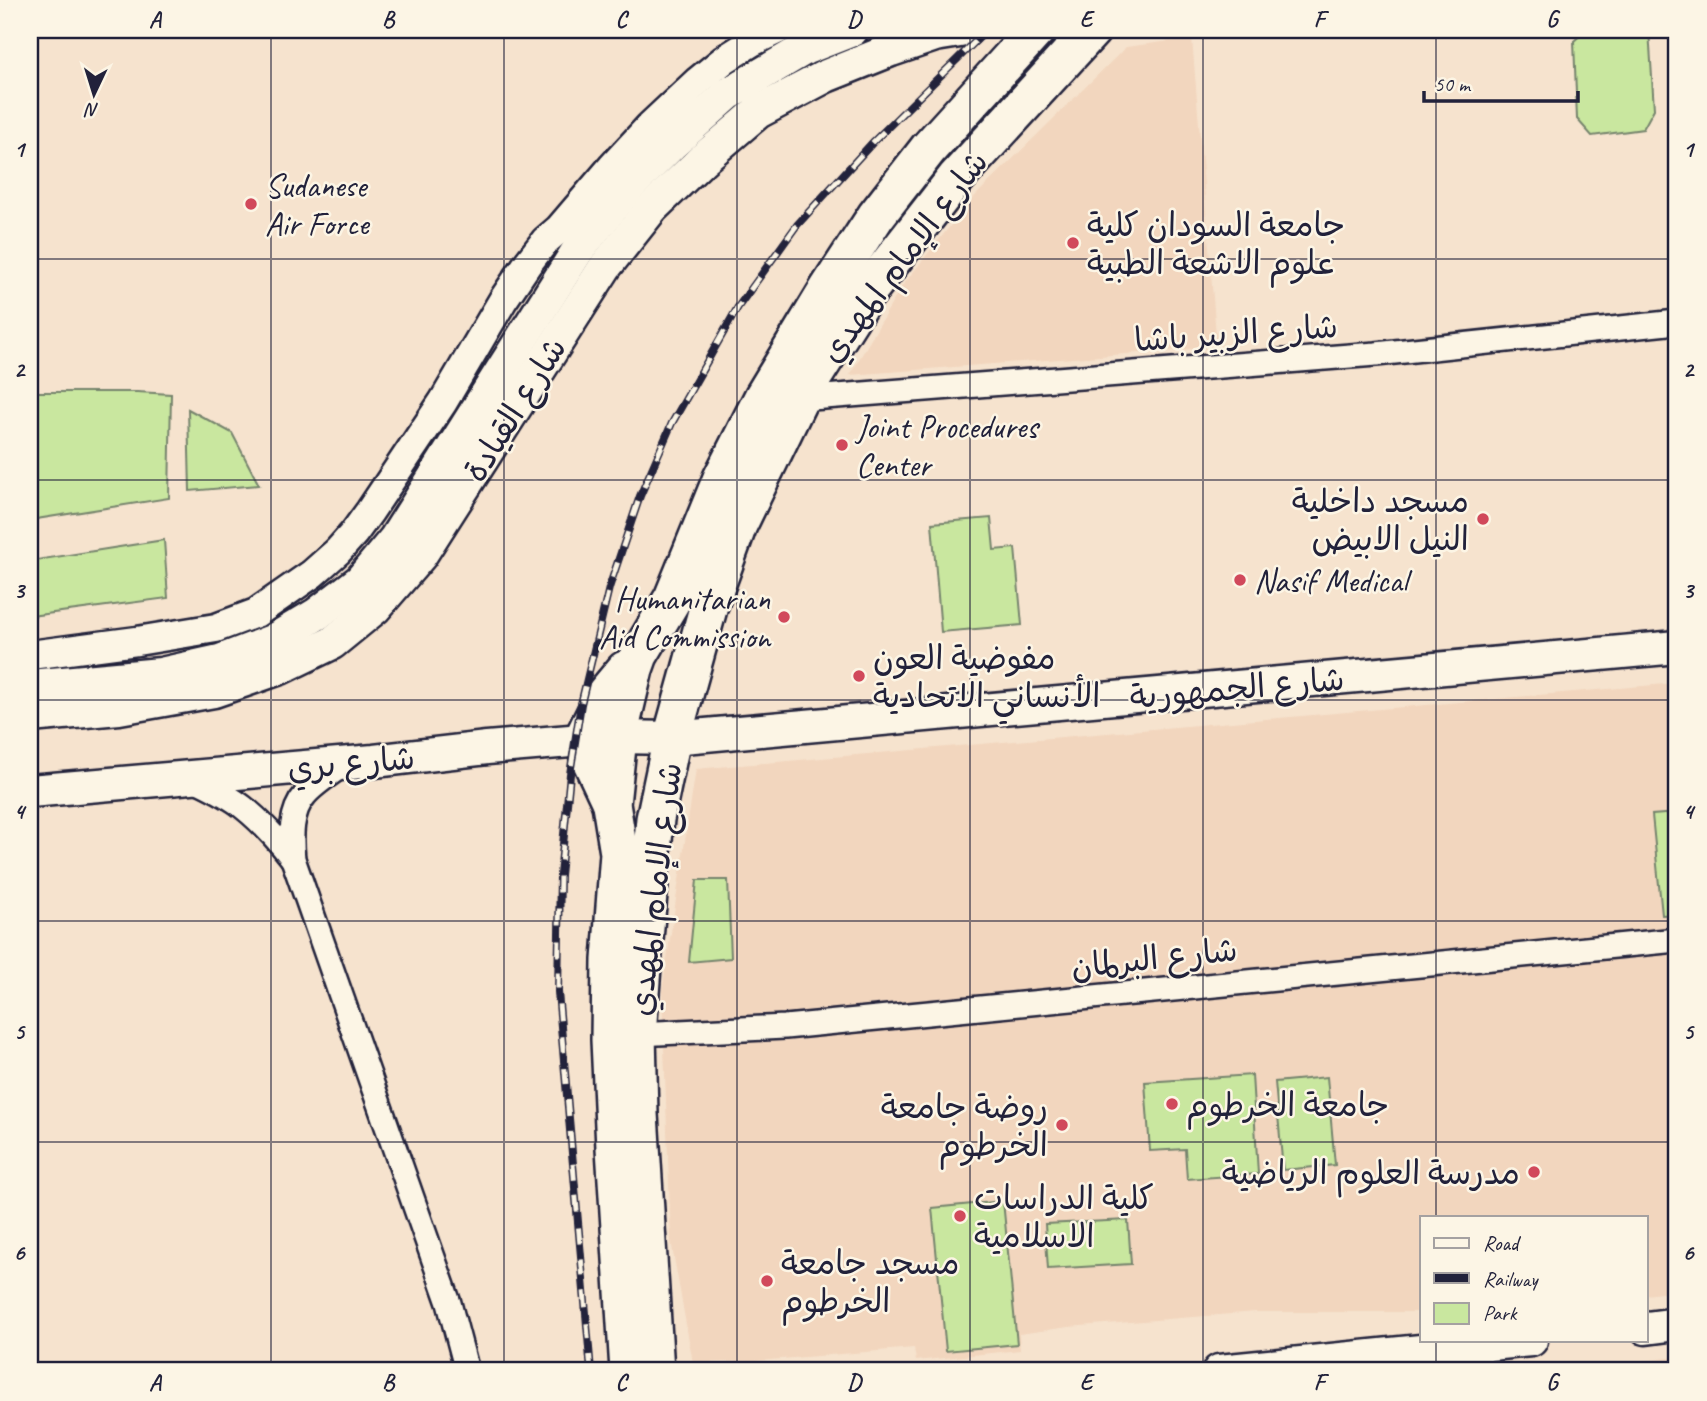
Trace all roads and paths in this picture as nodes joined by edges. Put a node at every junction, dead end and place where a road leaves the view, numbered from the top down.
1 (777, 30) edge
2 (852, 30) edge
3 (966, 30) edge
4 (1036, 30) edge
5 (1092, 30) edge
6 (1677, 322) edge
7 (799, 399) junction
8 (1677, 647) edge
9 (30, 655) edge
10 (639, 655) junction
11 (30, 686) edge
12 (30, 716) edge
13 (618, 737) junction
14 (672, 738) junction
15 (582, 741) junction
16 (347, 762) junction
17 (188, 776) junction
18 (30, 791) edge
19 (611, 804) junction
20 (293, 859) junction
21 (1677, 940) edge
22 (637, 1034) junction
23 (1677, 1324) edge
24 (1648, 1328) edge
25 (1511, 1342) edge
26 (467, 1371) edge
27 (629, 1371) edge
28 (655, 1371) edge
29 (1219, 1371) edge

1 - 9 street, شارع القيادة
2 - 11 main road, شارع القيادة
3 - 12 main road, شارع القيادة
4 - 10 main road, شارع الإمام المهدي
5 - 7 main road, شارع الإمام المهدي
6 - 7 street, شارع الزبير باشا
7 - 14 main road, شارع الإمام المهدي
8 - 14 main road, شارع الجمهورية
10 - 13 main road, شارع الإمام المهدي
10 - 15 main road
13 - 14 main road, شارع بري
13 - 15 main road, شارع بري
13 - 19 main road, شارع الإمام المهدي
14 - 22 main road, شارع الإمام المهدي
15 - 16 main road, شارع بري
15 - 19 main road
16 - 17 main road, شارع بري
16 - 20 street
17 - 18 main road, شارع بري
17 - 20 street
19 - 27 main road, شارع الإمام المهدي
20 - 26 street
21 - 22 street, شارع البرلمان
22 - 28 main road, شارع الإمام المهدي
23 - 24 main road
25 - 29 main road

